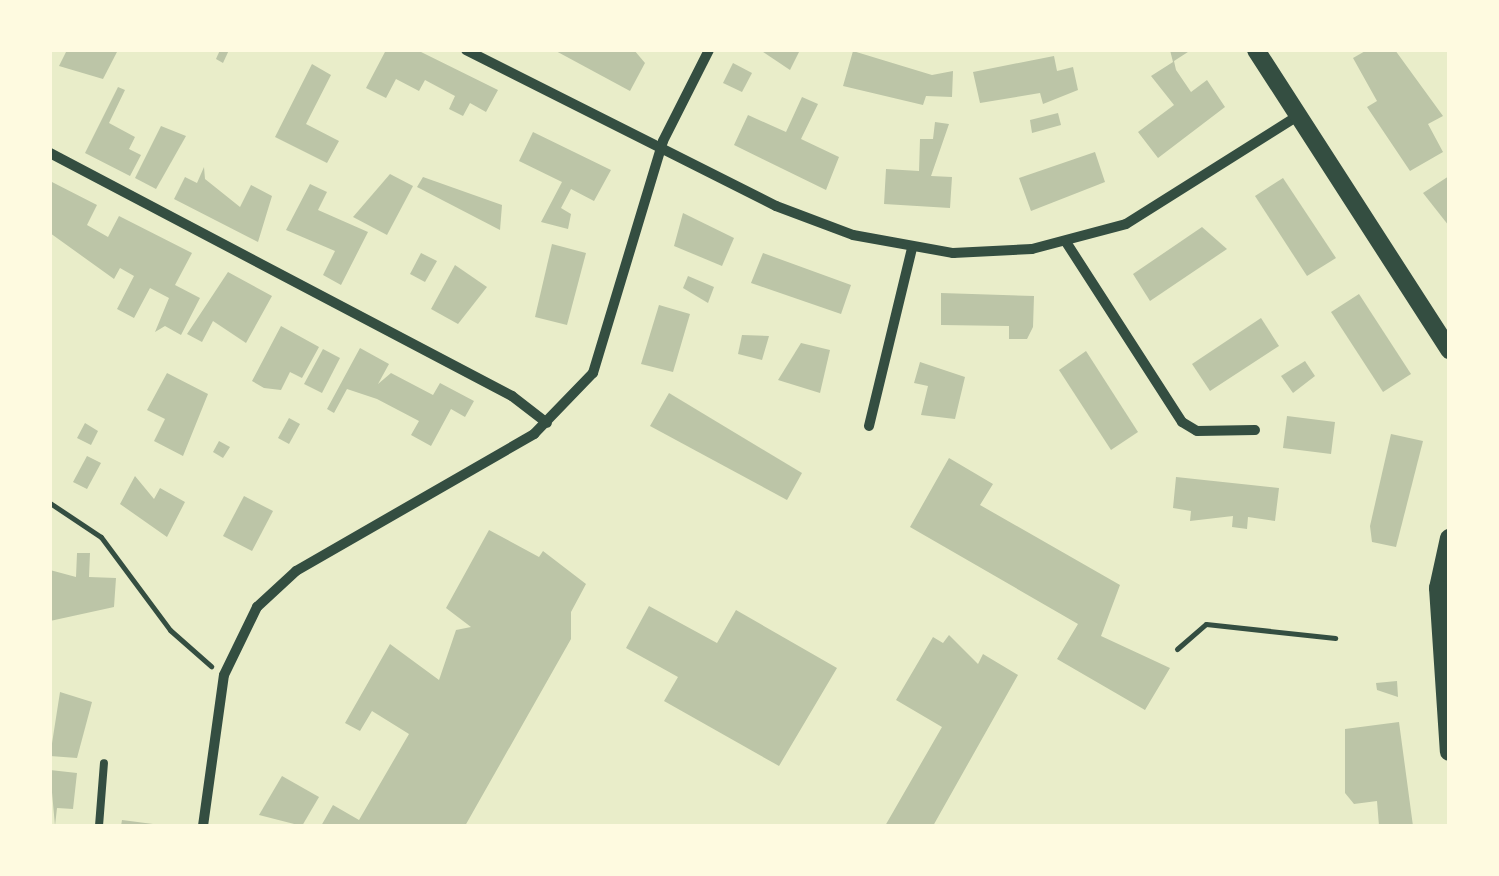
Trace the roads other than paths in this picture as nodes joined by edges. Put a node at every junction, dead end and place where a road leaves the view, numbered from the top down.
1 (466, 50) edge
2 (709, 50) edge
3 (1256, 50) edge
4 (1294, 118) junction
5 (660, 151) junction
6 (50, 153) edge
7 (1066, 242) junction
8 (912, 248) junction
9 (1449, 350) edge
10 (547, 423) junction
11 (869, 426) dead end
12 (1255, 430) dead end
13 (1449, 538) edge
14 (1449, 752) edge
15 (104, 763) dead end
16 (99, 826) edge
17 (202, 826) edge

1 - 5 street
2 - 5 street
3 - 4 street
4 - 7 street
4 - 9 street
5 - 8 street
5 - 10 street
6 - 10 street
7 - 8 street
7 - 12 street
8 - 11 street
10 - 17 street
13 - 14 street
15 - 16 lane

